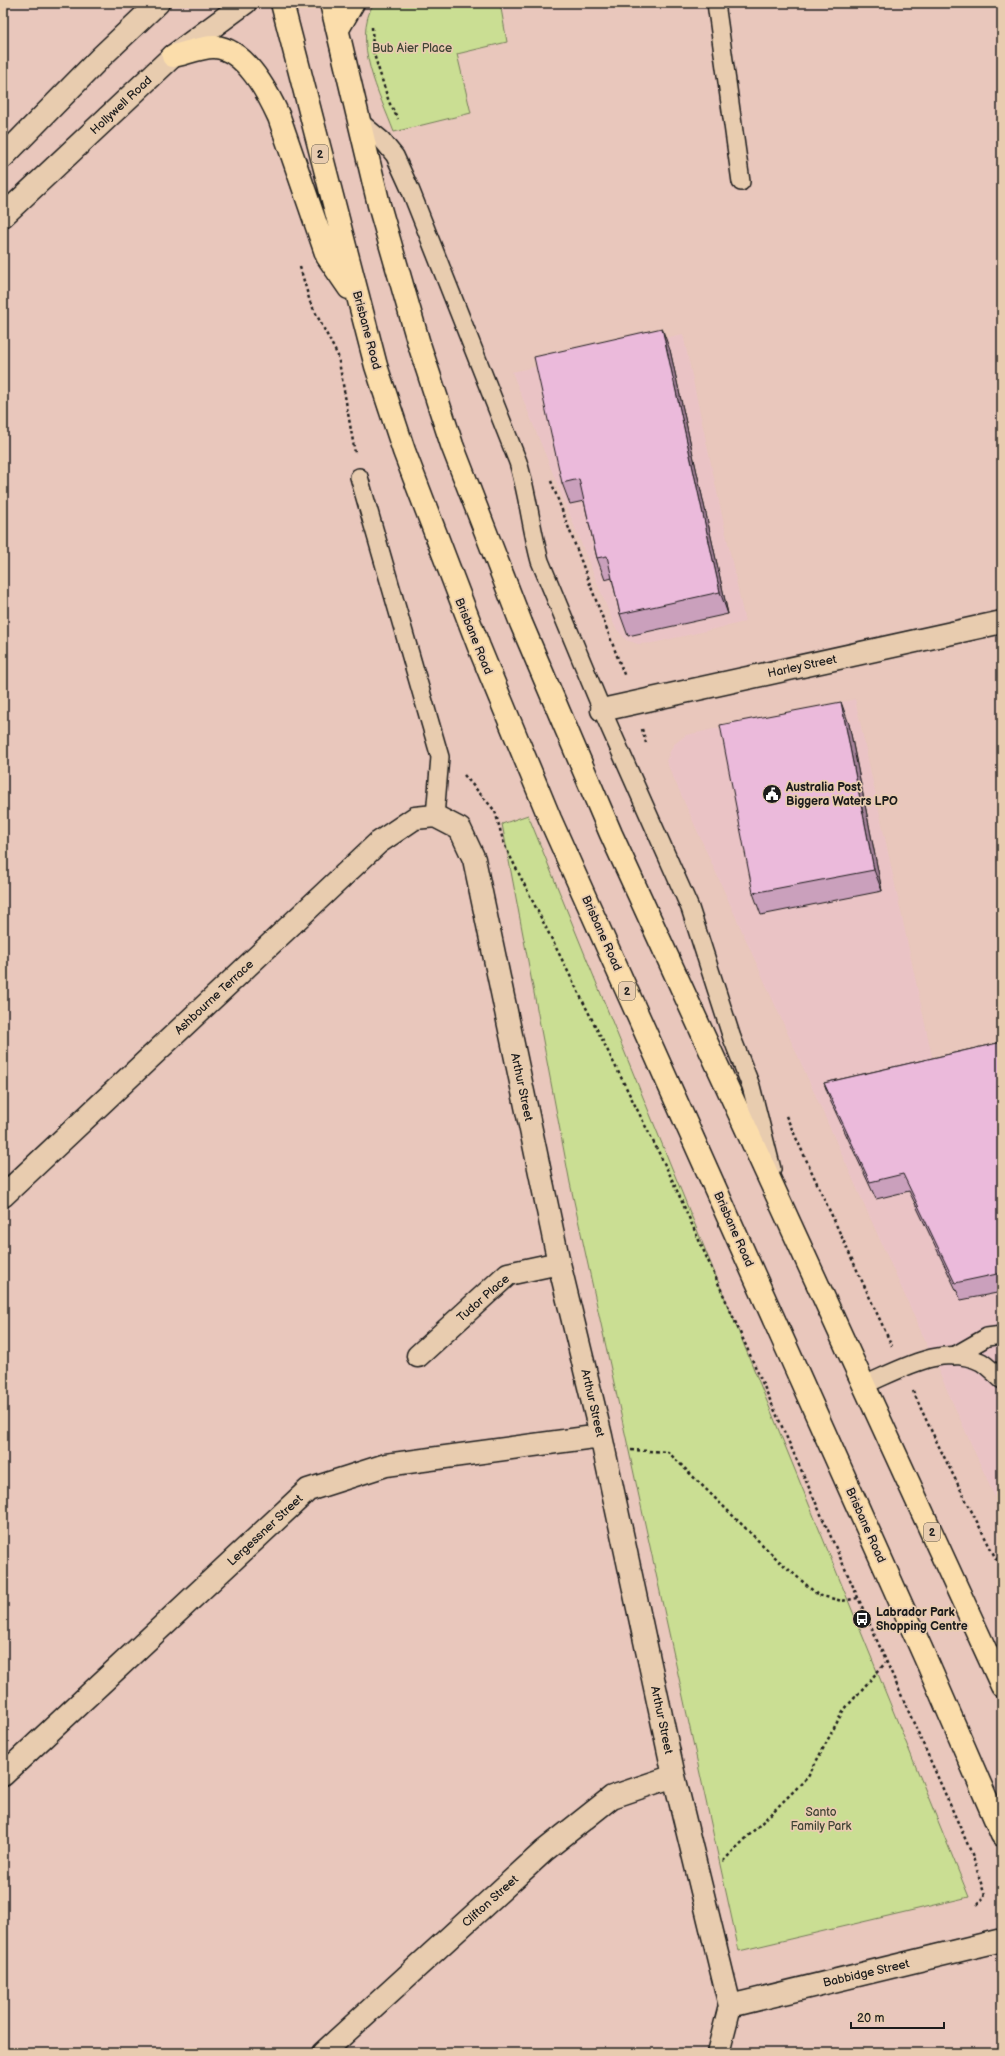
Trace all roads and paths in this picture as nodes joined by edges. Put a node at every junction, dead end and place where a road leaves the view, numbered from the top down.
1 (158, 3) edge
2 (245, 3) edge
3 (282, 3) edge
4 (331, 3) edge
5 (353, 3) edge
6 (716, 3) edge
7 (372, 25) dead end
8 (338, 29) junction
9 (173, 56) junction
10 (359, 120) junction
11 (399, 123) dead end
12 (3, 156) edge
13 (741, 182) dead end
14 (3, 216) edge
15 (359, 304) junction
16 (548, 475) dead end
17 (359, 477) dead end
18 (1002, 622) edge
19 (634, 702) junction
20 (602, 710) junction
21 (646, 745) dead end
22 (440, 757) junction
23 (435, 816) junction
24 (786, 1115) dead end
25 (777, 1194) junction
26 (3, 1196) edge
27 (559, 1262) junction
28 (1002, 1334) edge
29 (418, 1356) dead end
30 (954, 1356) junction
31 (903, 1369) junction
32 (1002, 1380) edge
33 (864, 1385) junction
34 (601, 1436) junction
35 (1002, 1571) edge
36 (858, 1598) junction
37 (886, 1662) junction
38 (1002, 1686) edge
39 (3, 1775) edge
40 (674, 1776) junction
41 (1002, 1835) edge
42 (700, 1884) junction
43 (975, 1907) dead end
44 (1002, 1940) edge
45 (730, 2006) junction
46 (323, 2053) edge
47 (718, 2053) edge

1 - 12 street
2 - 9 street, Hollywell Road
3 - 15 highway, Brisbane Road / 2
4 - 8 highway, 2
5 - 8 highway
6 - 13 lane
7 - 11 path
8 - 10 highway, 2
9 - 14 street, Hollywell Road
9 - 15 highway
10 - 20 lane
10 - 25 highway, 2
15 - 41 highway, Brisbane Road / 2
16 - 19 path
17 - 22 lane
18 - 19 street, Harley Street
19 - 20 street, Harley Street
19 - 21 path
20 - 25 lane
22 - 23 lane
22 - 36 path
23 - 26 street, Ashbourne Terrace
23 - 27 street, Arthur Street
24 - 31 path
25 - 33 highway, 2
27 - 29 street, Tudor Place
27 - 34 street, Arthur Street
28 - 30 lane
30 - 31 lane
30 - 32 lane
31 - 33 lane
31 - 35 path
33 - 38 highway, 2
34 - 36 path
34 - 39 street, Lergessner Street
34 - 40 street, Arthur Street
36 - 37 path
37 - 42 path
37 - 43 path
40 - 42 street, Arthur Street
40 - 46 street, Clifton Street
42 - 45 street, Arthur Street
44 - 45 street, Babbidge Street
45 - 47 street

